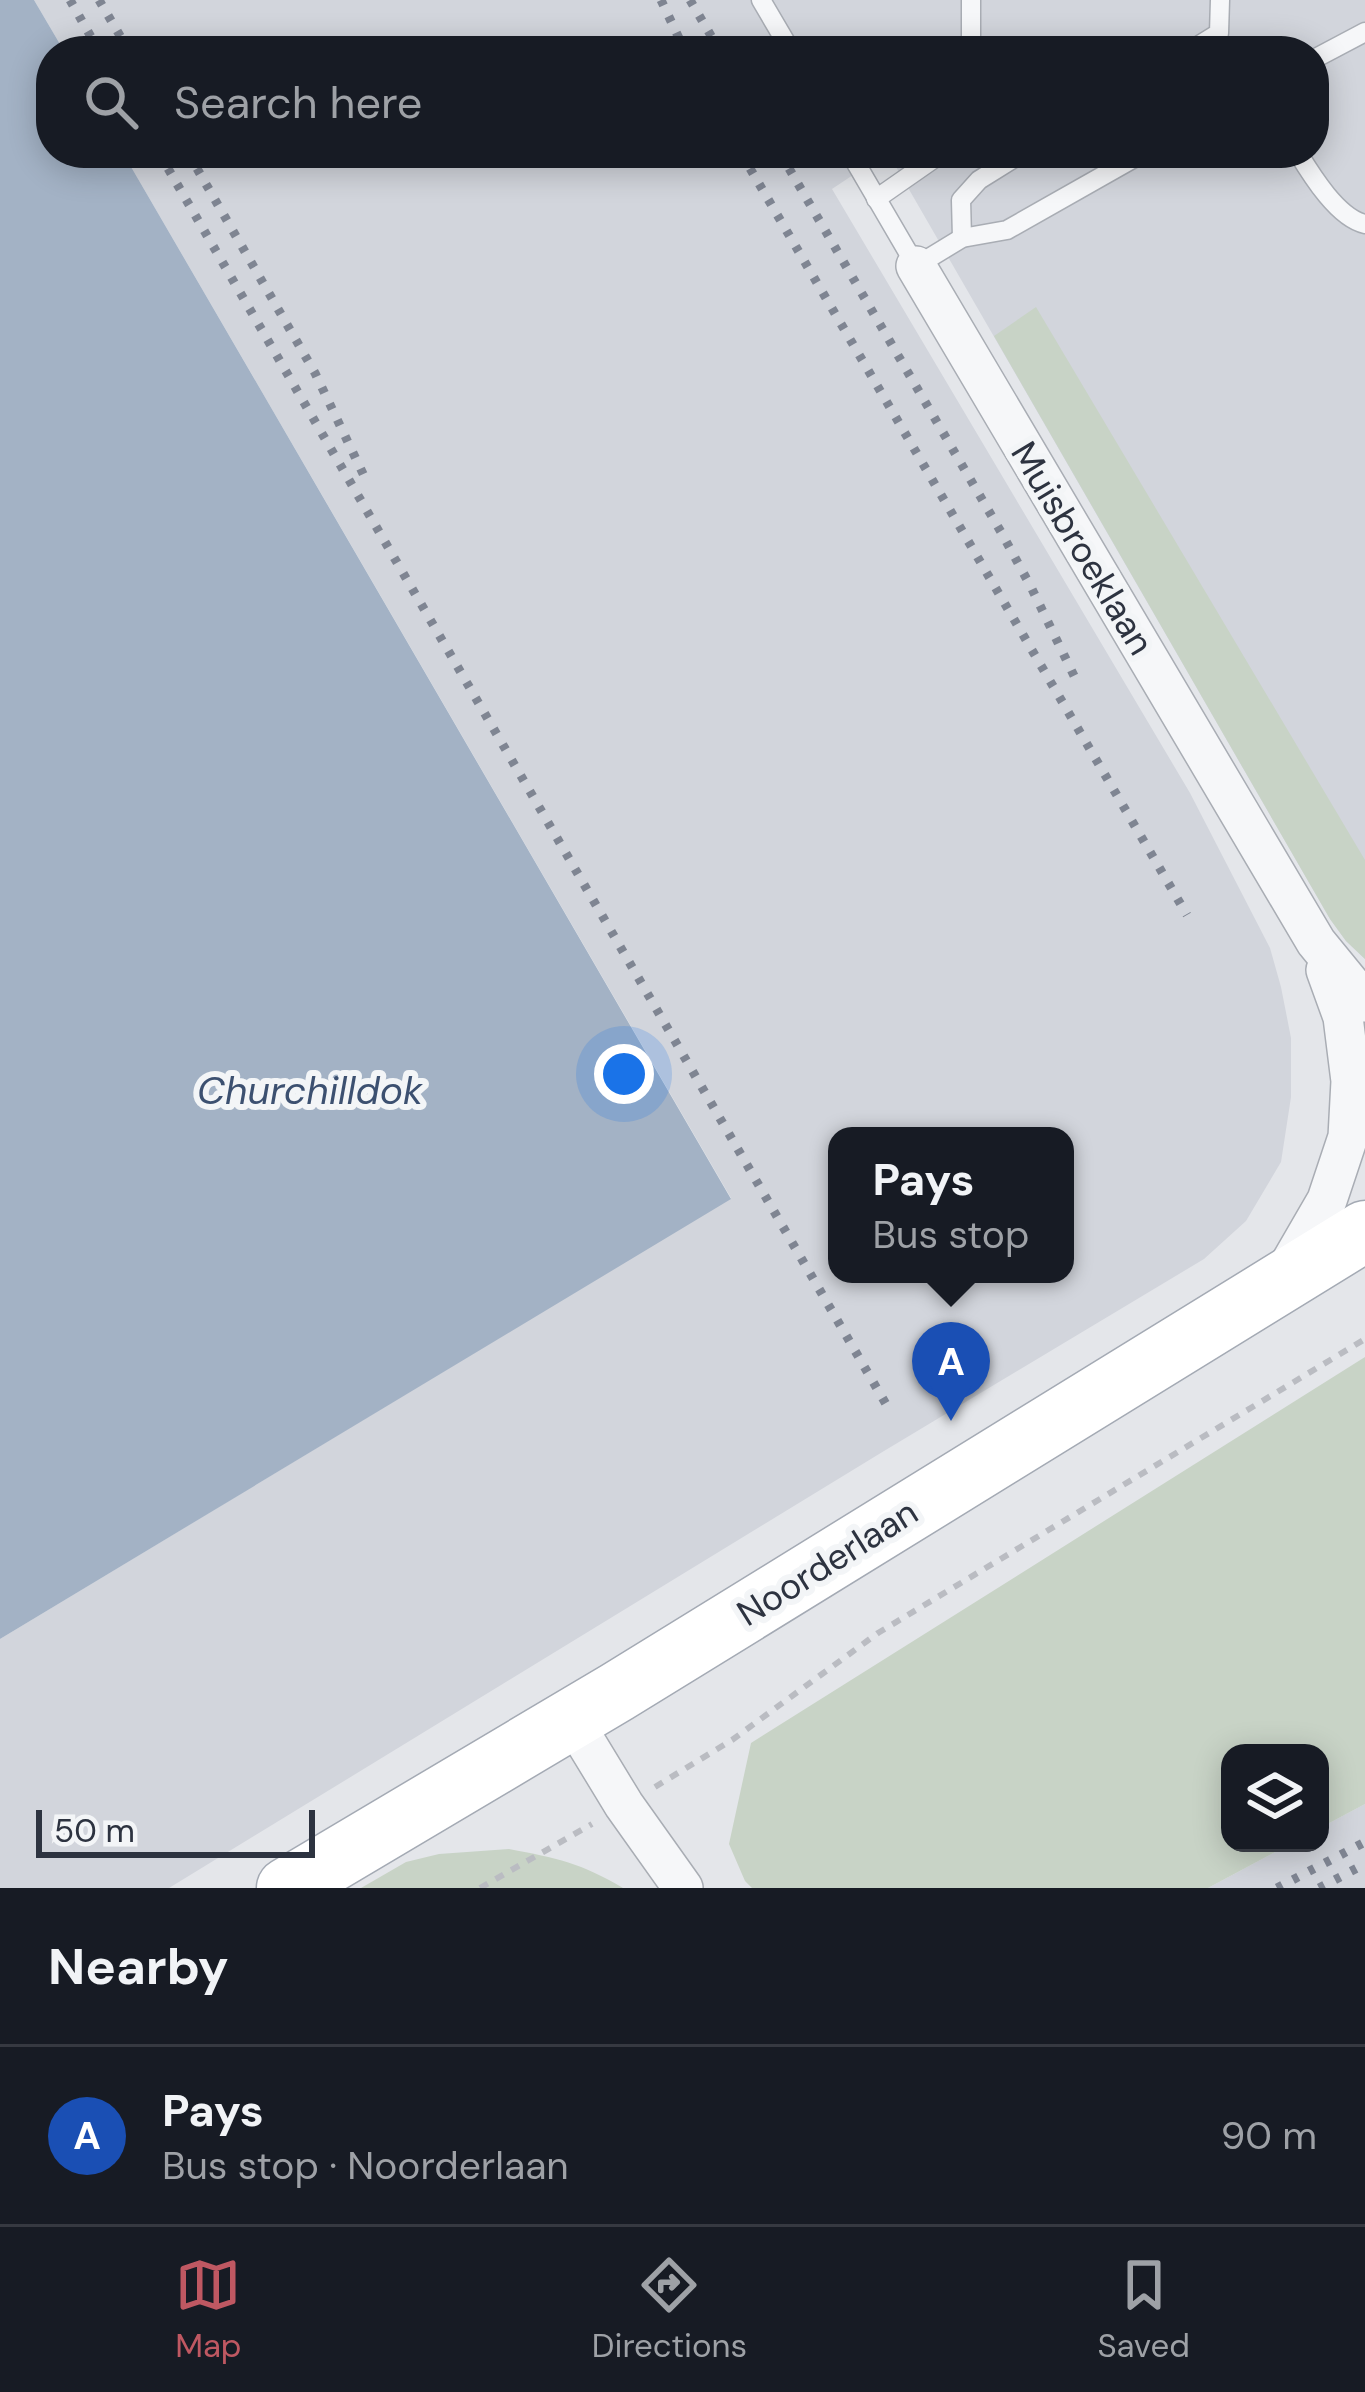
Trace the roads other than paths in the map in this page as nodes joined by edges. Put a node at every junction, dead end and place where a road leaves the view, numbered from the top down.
1 (761, 0) edge
2 (971, 0) edge
3 (1239, 0) edge
4 (1219, 6) edge
5 (1365, 32) edge
6 (782, 36) edge
7 (971, 36) edge
8 (1214, 36) edge
9 (1329, 51) edge
10 (858, 168) edge
11 (921, 168) edge
12 (998, 168) edge
13 (1117, 168) edge
14 (1307, 168) edge
15 (876, 200) junction
16 (1365, 224) edge
17 (962, 238) junction
18 (916, 266) junction
19 (1316, 942) junction
20 (1365, 1003) edge
21 (1365, 1231) edge
22 (1279, 1283) junction
23 (571, 1718) junction
24 (287, 1888) edge
25 (683, 1888) edge

1 - 6 lane
2 - 7 lane
3 - 4 lane
4 - 8 lane
5 - 9 lane
10 - 15 lane, Muisbroeklaan
11 - 15 lane
12 - 17 lane
13 - 17 lane
14 - 16 lane
15 - 18 lane, Muisbroeklaan
17 - 18 lane
18 - 19 street, Muisbroeklaan
19 - 20 street, Muisbroeklaan
19 - 22 street, Muisbroeklaan
21 - 22 main road, Noorderlaan
22 - 23 main road, Noorderlaan
23 - 24 main road, Noorderlaan
23 - 25 street

